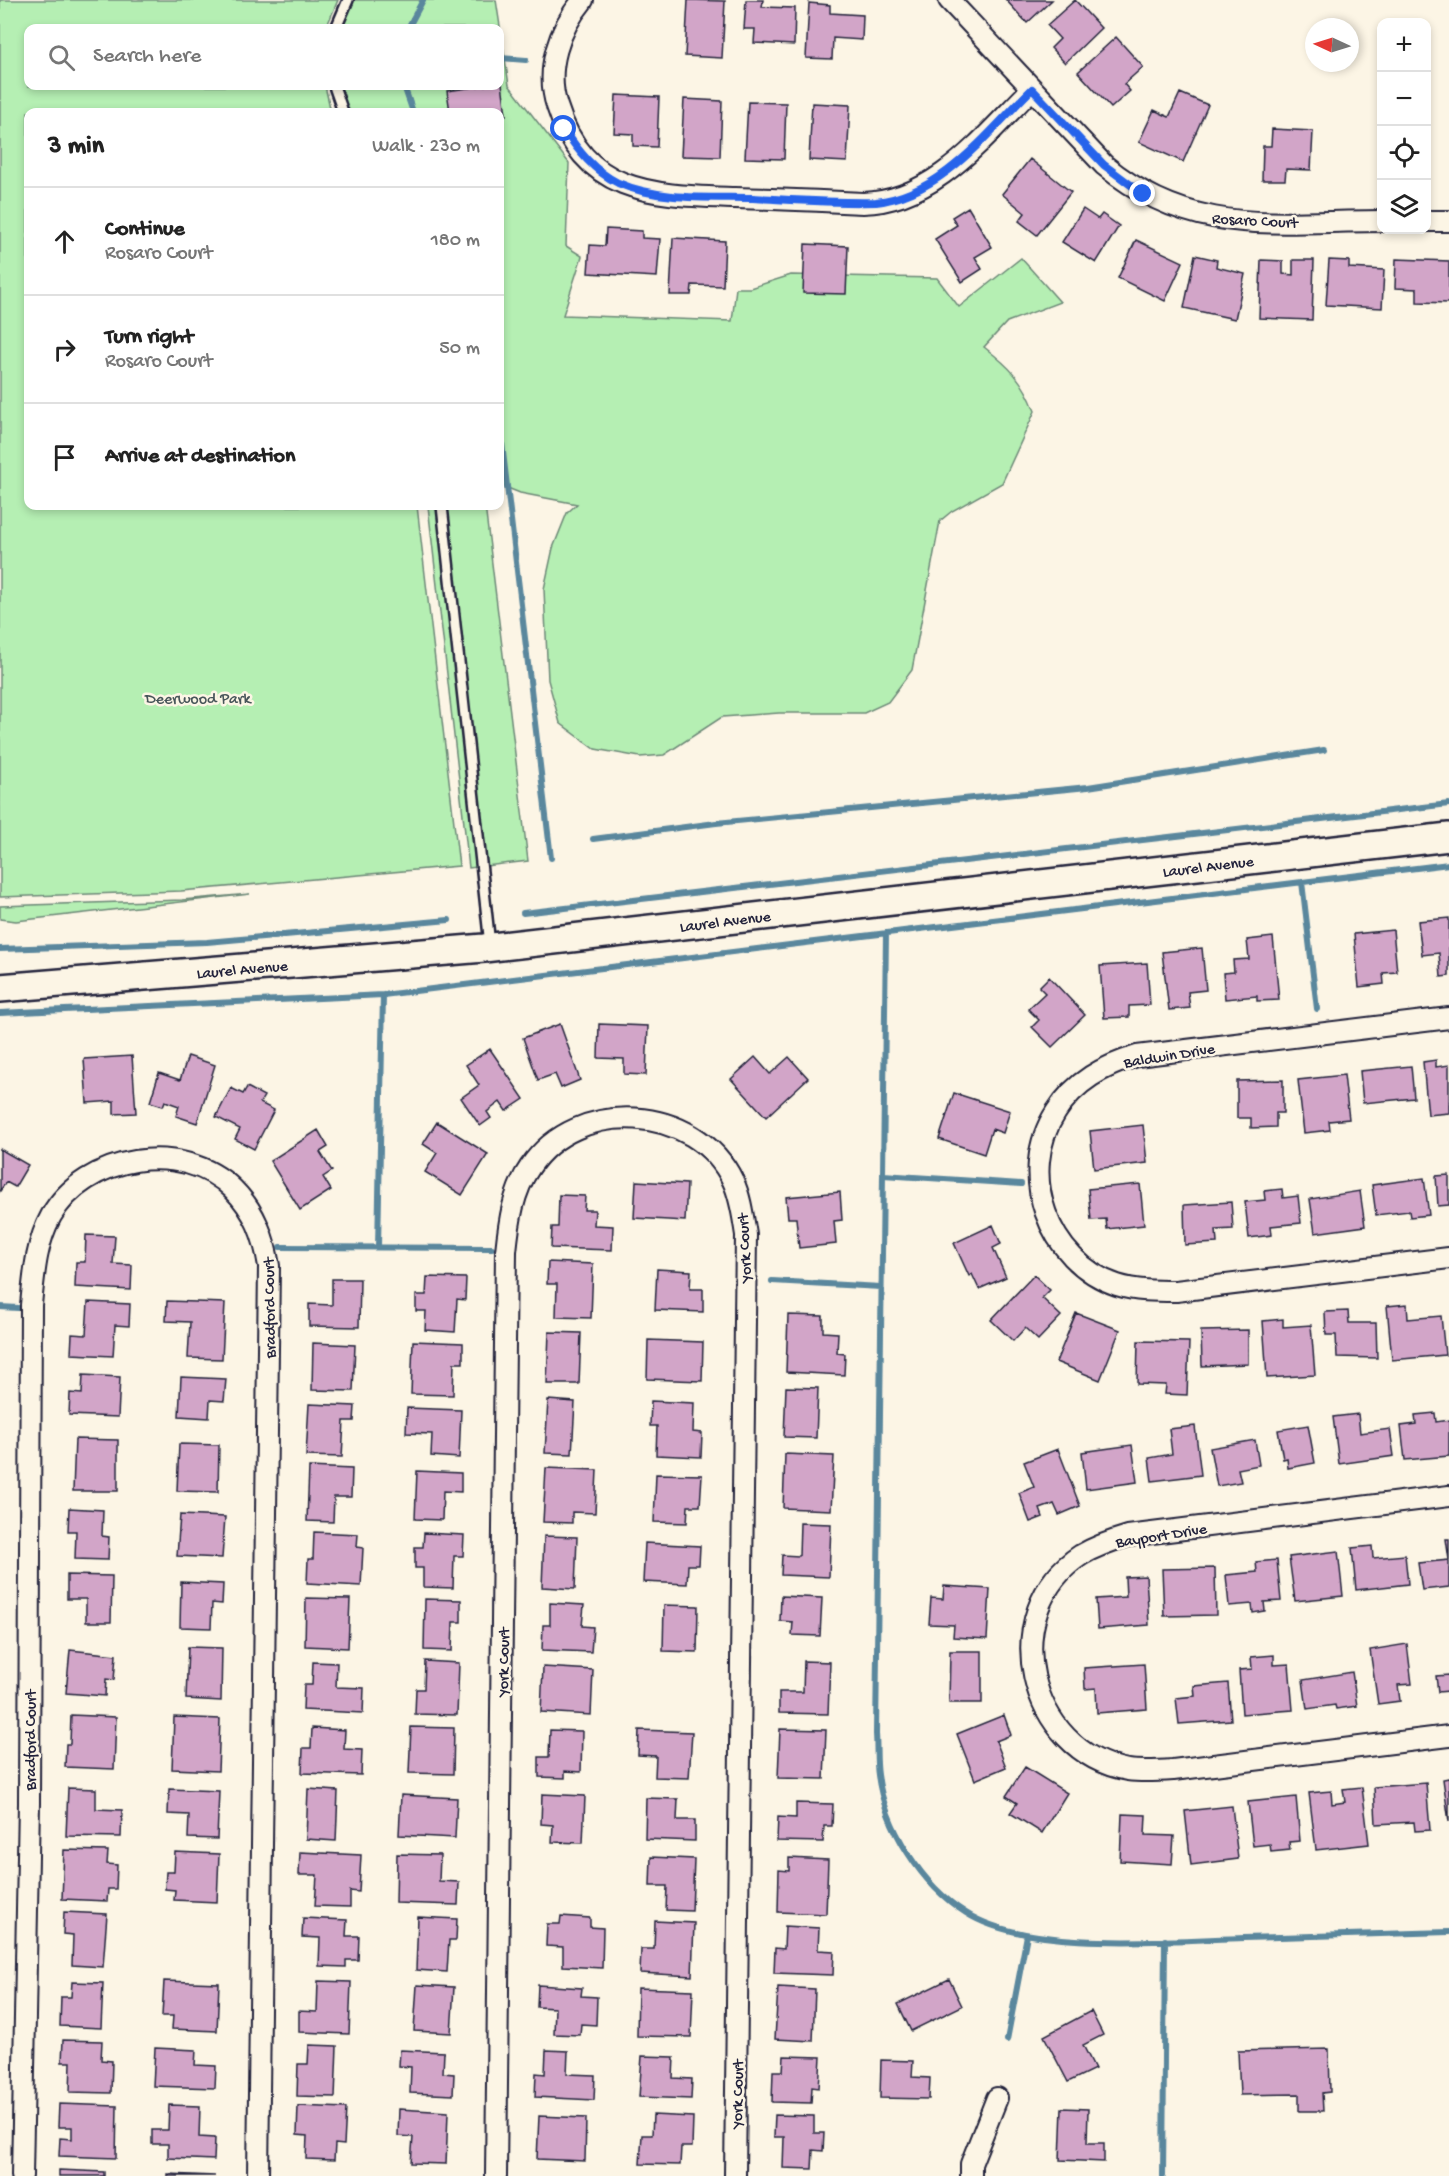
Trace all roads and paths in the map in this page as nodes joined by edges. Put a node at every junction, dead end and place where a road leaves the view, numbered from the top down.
1 (348, 0) edge
2 (583, 0) edge
3 (949, 0) edge
4 (338, 24) edge
5 (1032, 89) junction
6 (335, 90) edge
7 (342, 108) edge
8 (1377, 221) edge
9 (1431, 221) edge
10 (1449, 221) edge
11 (442, 510) edge
12 (1449, 837) edge
13 (490, 948) junction
14 (0, 988) edge
15 (1449, 1018) edge
16 (1449, 1258) edge
17 (1449, 1496) edge
18 (1449, 1736) edge
19 (997, 2098) dead end
20 (22, 2176) edge
21 (258, 2176) edge
22 (496, 2176) edge
23 (735, 2176) edge
24 (971, 2176) edge

1 - 4 lane
2 - 5 street
3 - 5 street, Rosaro Court
5 - 8 street, Rosaro Court
6 - 7 lane
9 - 10 street
11 - 13 lane
12 - 13 main road, Laurel Avenue
13 - 14 main road, Laurel Avenue
15 - 16 street, Baldwin Drive
17 - 18 street, Bayport Drive
19 - 24 street
20 - 21 street, Bradford Court
22 - 23 street, York Court

